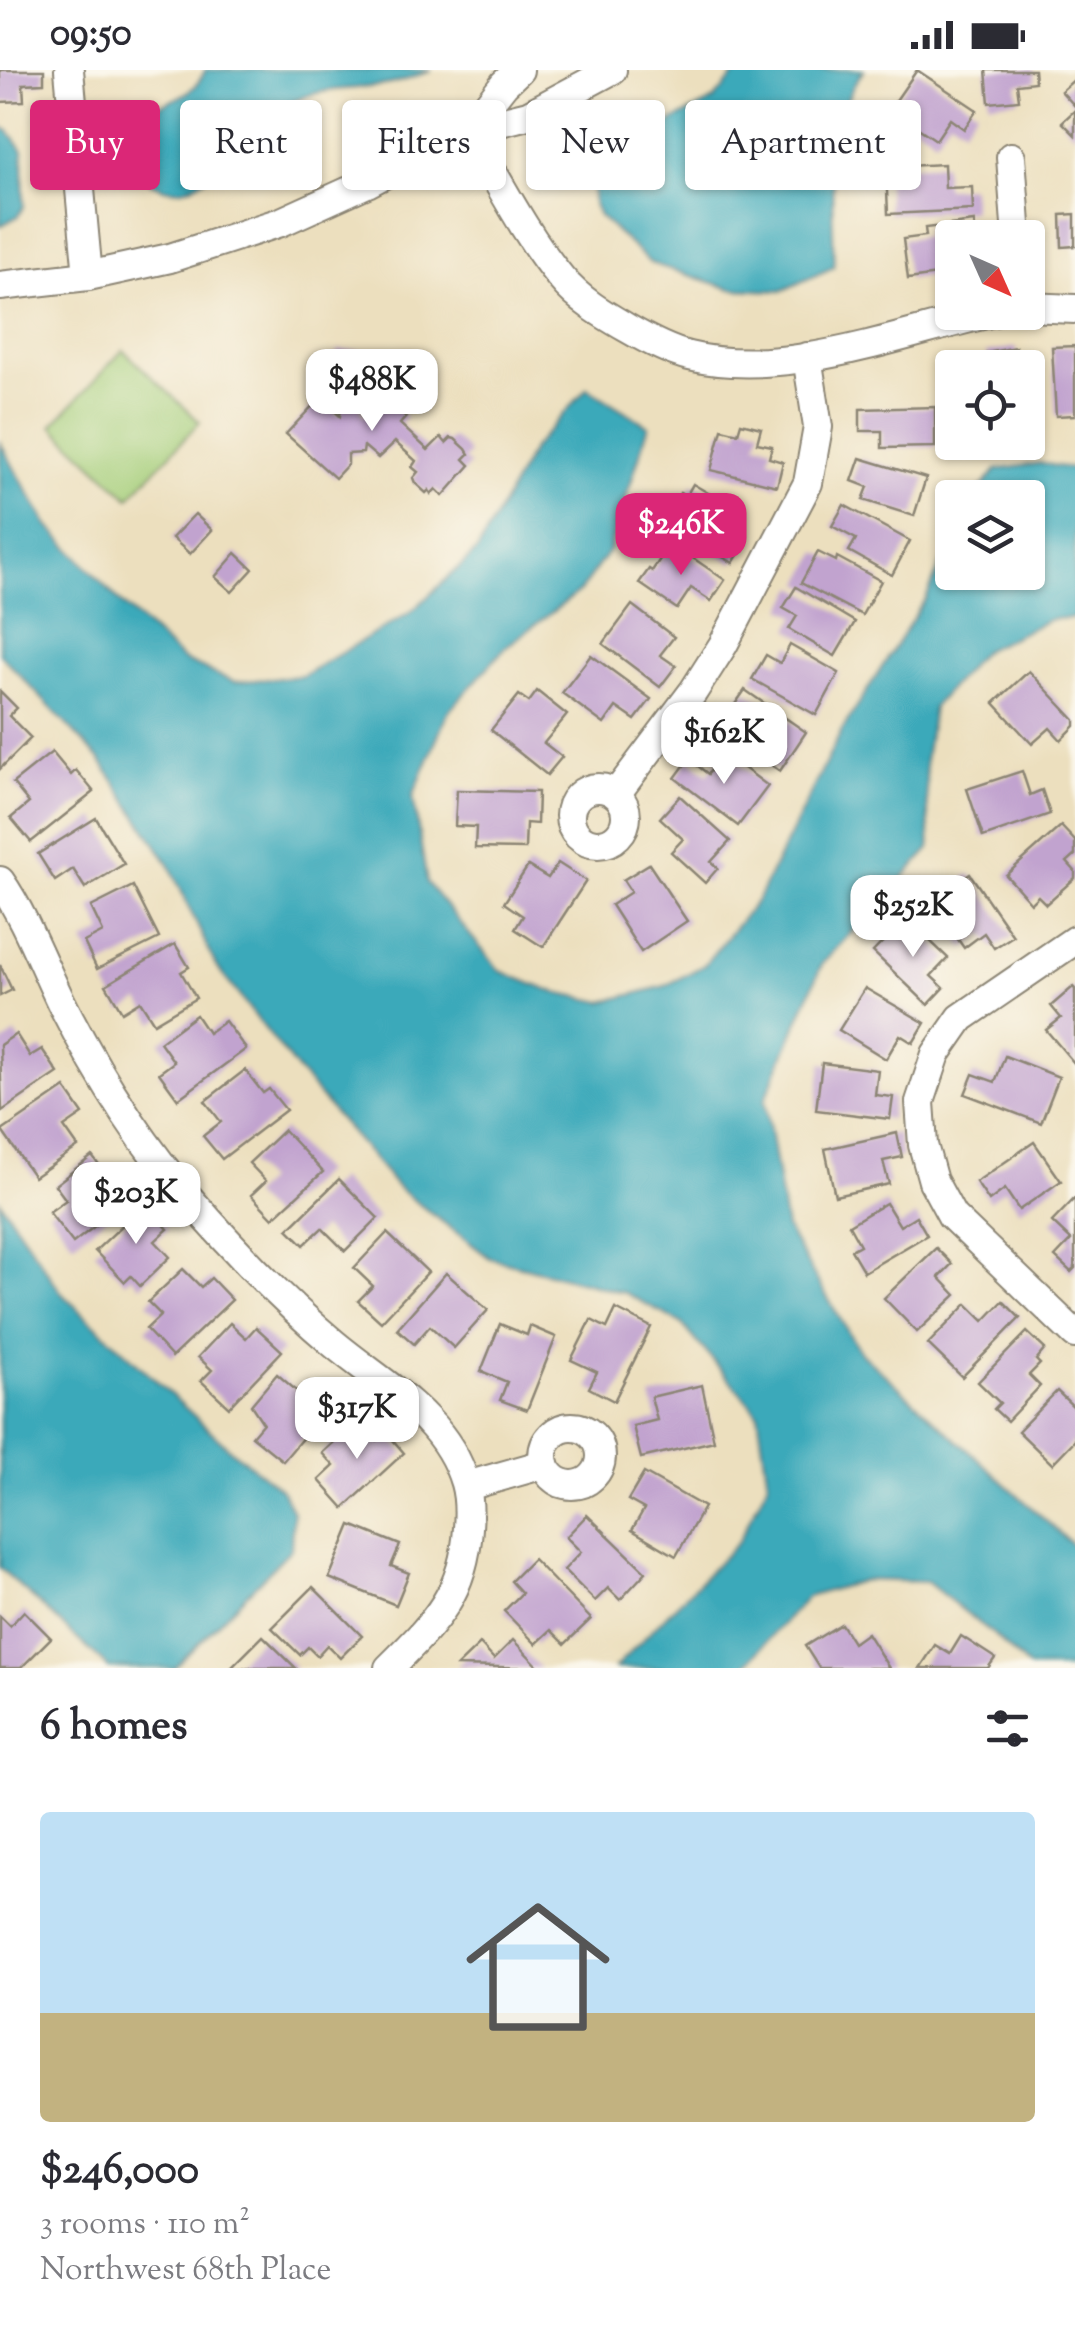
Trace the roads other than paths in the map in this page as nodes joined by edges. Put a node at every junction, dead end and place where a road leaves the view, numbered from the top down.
1 (70, 70) edge
2 (612, 70) edge
3 (512, 75) edge
4 (492, 100) edge
5 (506, 120) edge
6 (1011, 157) dead end
7 (348, 190) edge
8 (504, 190) edge
9 (1015, 220) edge
10 (88, 276) junction
11 (0, 286) edge
12 (1045, 308) edge
13 (1075, 309) edge
14 (935, 326) edge
15 (807, 357) junction
16 (616, 794) dead end
17 (0, 881) edge
18 (1075, 940) edge
19 (1075, 1334) edge
20 (544, 1464) dead end
21 (466, 1486) junction
22 (389, 1668) edge

1 - 10 street
2 - 5 street
3 - 4 street
6 - 9 street
7 - 10 street
8 - 15 street
10 - 11 street
12 - 13 street
14 - 15 street
15 - 16 street
17 - 21 street
18 - 19 street
20 - 21 street
21 - 22 street

